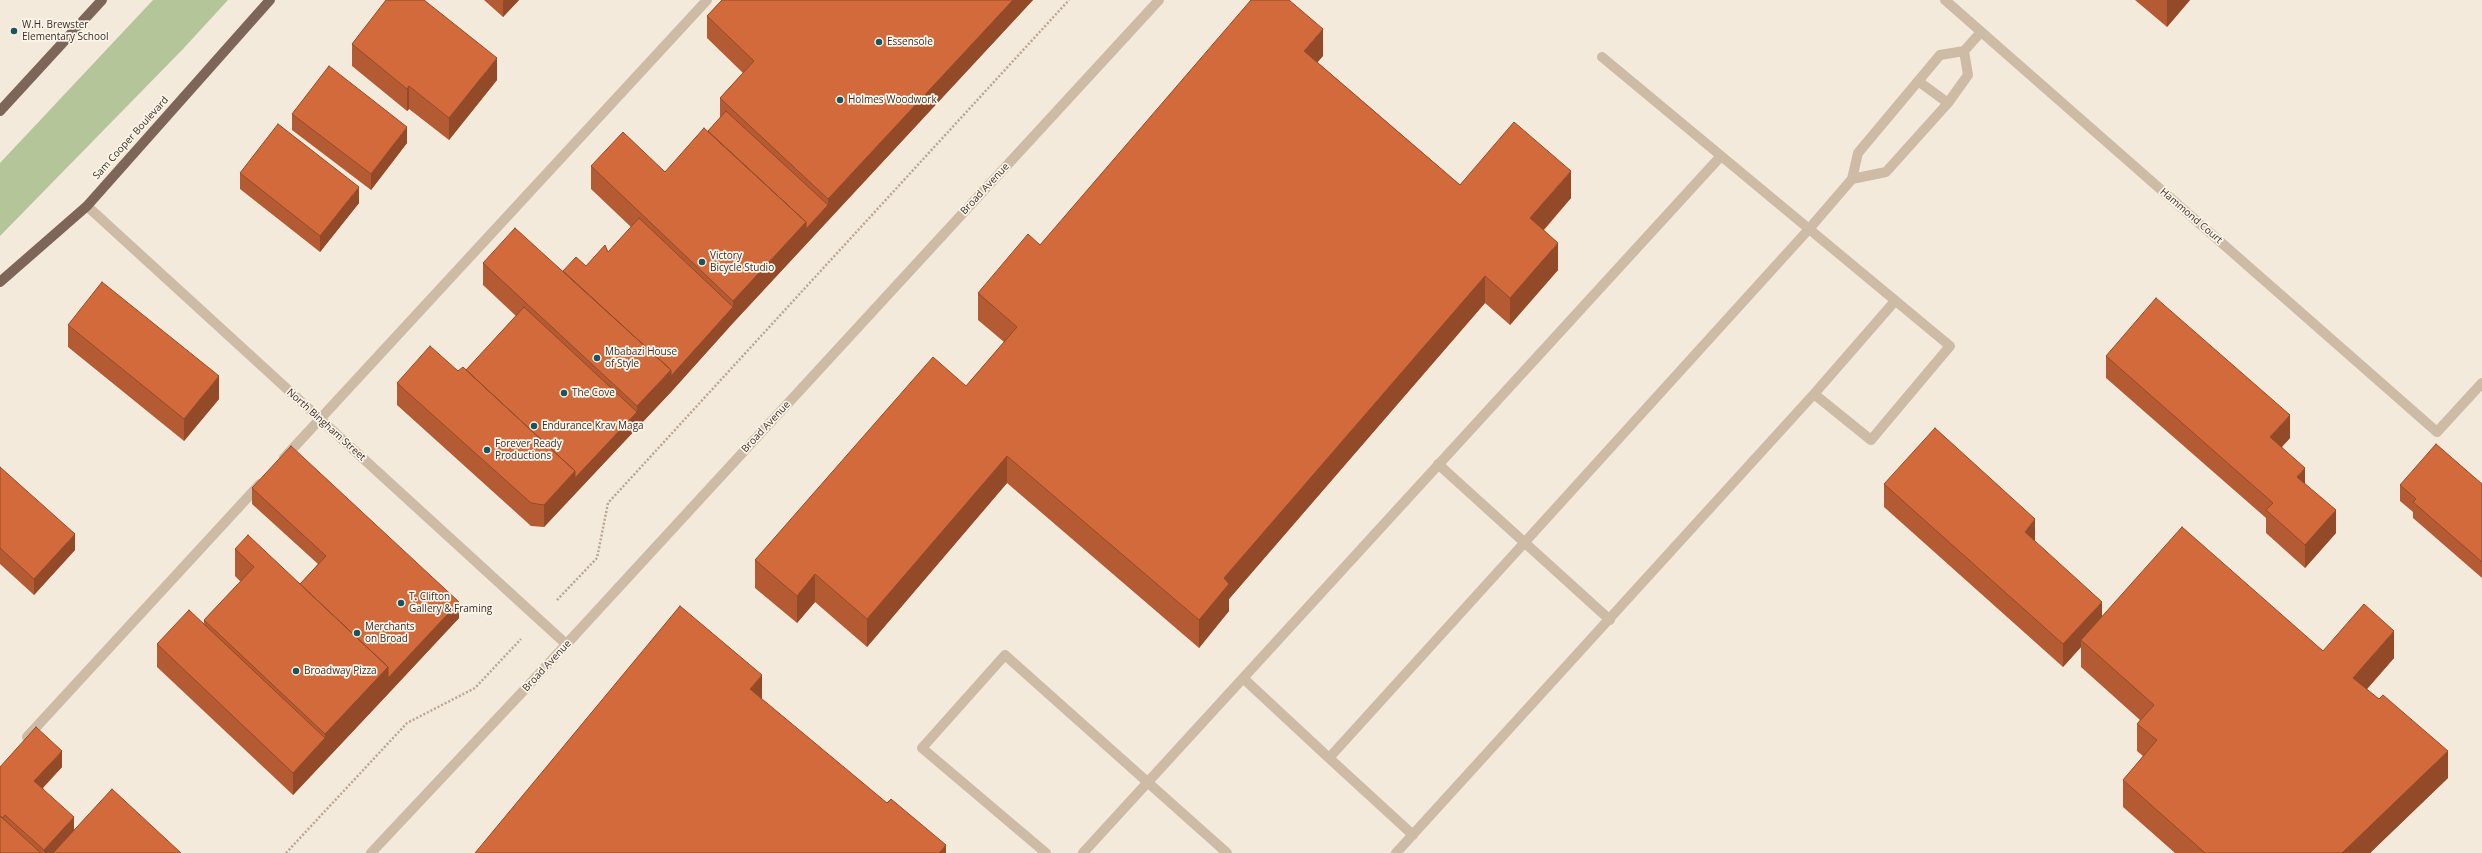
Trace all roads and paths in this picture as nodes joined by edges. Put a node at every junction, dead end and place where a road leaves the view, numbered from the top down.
1 (102, 0) edge
2 (270, 0) edge
3 (707, 0) edge
4 (1069, 0) edge
5 (1159, 0) edge
6 (1945, 0) edge
7 (1981, 32) junction
8 (1964, 52) junction
9 (1602, 57) dead end
10 (1918, 81) junction
11 (1948, 103) junction
12 (0, 110) edge
13 (1721, 156) junction
14 (1852, 179) junction
15 (86, 206) junction
16 (1809, 230) junction
17 (0, 282) edge
18 (1895, 301) junction
19 (2482, 383) edge
20 (1814, 394) junction
21 (320, 420) junction
22 (1438, 464) junction
23 (277, 466) edge
24 (266, 477) edge
25 (1524, 543) junction
26 (540, 618) junction
27 (1610, 620) junction
28 (566, 644) junction
29 (1243, 678) junction
30 (21, 744) edge
31 (1329, 758) junction
32 (1147, 782) junction
33 (1412, 835) junction
34 (286, 853) edge
35 (371, 853) edge
36 (1046, 853) edge
37 (1083, 853) edge
38 (1227, 853) edge
39 (1396, 853) edge

1 - 12 main road
2 - 15 main road, Sam Cooper Boulevard
3 - 21 street
4 - 26 path
5 - 28 street, Broad Avenue
6 - 7 street, Hammond Court
7 - 8 street
7 - 19 street, Hammond Court
8 - 10 street
8 - 11 street
9 - 13 street
10 - 11 street
10 - 14 street
11 - 14 street
13 - 16 street
13 - 22 street
14 - 16 street
15 - 17 main road, Sam Cooper Boulevard
15 - 21 street, North Bingham Street
16 - 18 street
16 - 25 street
18 - 20 street
18 - 20 street
20 - 27 street
21 - 23 street
21 - 26 street, North Bingham Street
22 - 25 street
22 - 29 street
24 - 30 street
25 - 27 street
25 - 31 street
26 - 28 street, North Bingham Street
26 - 34 path
27 - 33 street
28 - 35 street, Broad Avenue
29 - 31 street
29 - 32 street
31 - 33 street
32 - 36 street
32 - 37 street
32 - 38 street
33 - 39 street

